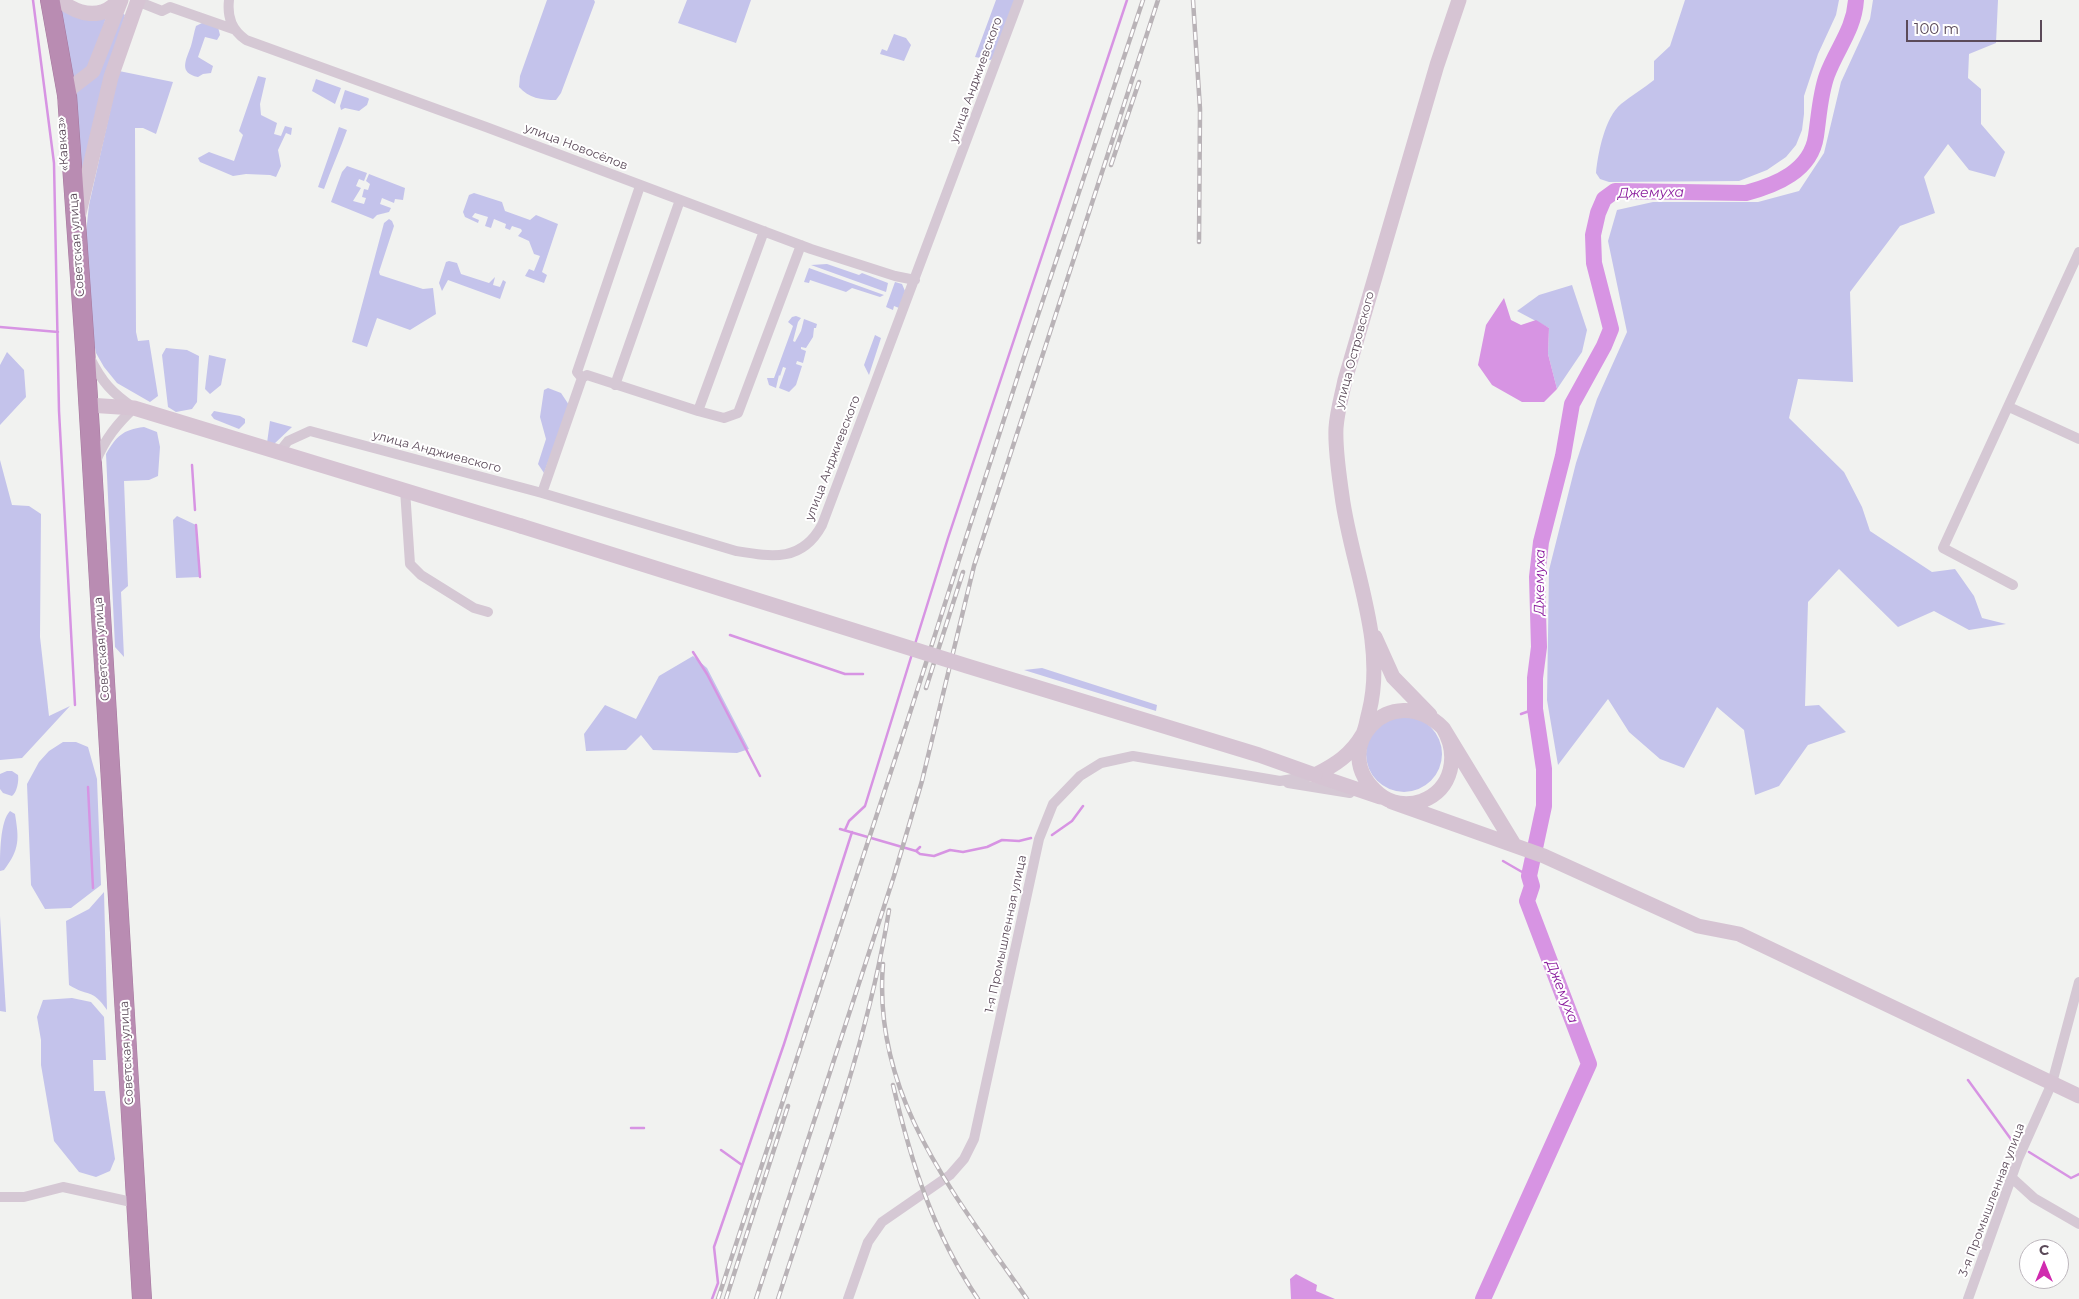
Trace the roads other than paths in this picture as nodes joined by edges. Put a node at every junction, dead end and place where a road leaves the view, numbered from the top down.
1 (43, 0) edge
2 (50, 0) edge
3 (59, 0) edge
4 (120, 0) edge
5 (136, 0) edge
6 (229, 0) edge
7 (1020, 0) edge
8 (1459, 0) edge
9 (233, 29) junction
10 (64, 103) junction
11 (640, 186) junction
12 (680, 200) junction
13 (76, 227) junction
14 (764, 231) junction
15 (800, 245) junction
16 (2079, 252) edge
17 (915, 280) junction
18 (85, 348) junction
19 (582, 378) junction
20 (615, 385) junction
21 (88, 405) junction
22 (2009, 407) junction
23 (134, 408) junction
24 (698, 411) junction
25 (2079, 439) edge
26 (280, 451) junction
27 (91, 471) junction
28 (405, 490) junction
29 (542, 493) junction
30 (2013, 585) dead end
31 (488, 612) dead end
32 (1368, 621) junction
33 (1440, 725) junction
34 (1364, 733) junction
35 (1315, 775) junction
36 (1280, 781) junction
37 (1388, 800) junction
38 (1515, 844) junction
39 (2079, 982) edge
40 (2052, 1083) junction
41 (2079, 1096) edge
42 (2012, 1178) junction
43 (0, 1197) edge
44 (136, 1203) junction
45 (2079, 1224) edge
46 (142, 1299) edge
47 (848, 1299) edge
48 (1968, 1299) edge

1 - 10 highway, «Кавказ»
2 - 10 highway, Советская улица
3 - 4 street
4 - 10 street
5 - 9 street, улица Новосёлов
5 - 13 street
6 - 9 street
7 - 17 street, улица Анджиевского
8 - 32 street, улица Островского
9 - 11 street, улица Новосёлов
10 - 13 highway, Советская улица
10 - 21 highway, «Кавказ»
11 - 12 street, улица Новосёлов
11 - 19 street
12 - 14 street, улица Новосёлов
12 - 20 street
13 - 18 highway, Советская улица
14 - 15 street, улица Новосёлов
14 - 24 street
15 - 17 street, улица Новосёлов
15 - 24 street
16 - 22 street
17 - 29 street, улица Анджиевского
18 - 21 highway, Советская улица
18 - 23 street
19 - 20 street
19 - 29 street
20 - 24 street
21 - 23 street
21 - 27 highway, Советская улица
22 - 25 street
22 - 30 street
23 - 26 street
23 - 27 street
26 - 28 street
26 - 29 street, улица Анджиевского
27 - 44 highway, Советская улица
28 - 31 street
28 - 35 street, bridge
32 - 33 street
32 - 34 street, улица Островского
33 - 34 street
33 - 37 street
33 - 38 street
34 - 35 street, улица Островского
34 - 37 street
35 - 36 street, 1-я Промышленная улица
35 - 37 street
36 - 37 street
36 - 47 street, 1-я Промышленная улица
37 - 38 street
38 - 40 street
39 - 40 street, 3-я Промышленная улица
40 - 41 street
40 - 42 street, 3-я Промышленная улица
42 - 45 street
42 - 48 street, 3-я Промышленная улица
43 - 44 street
44 - 46 highway, Советская улица

